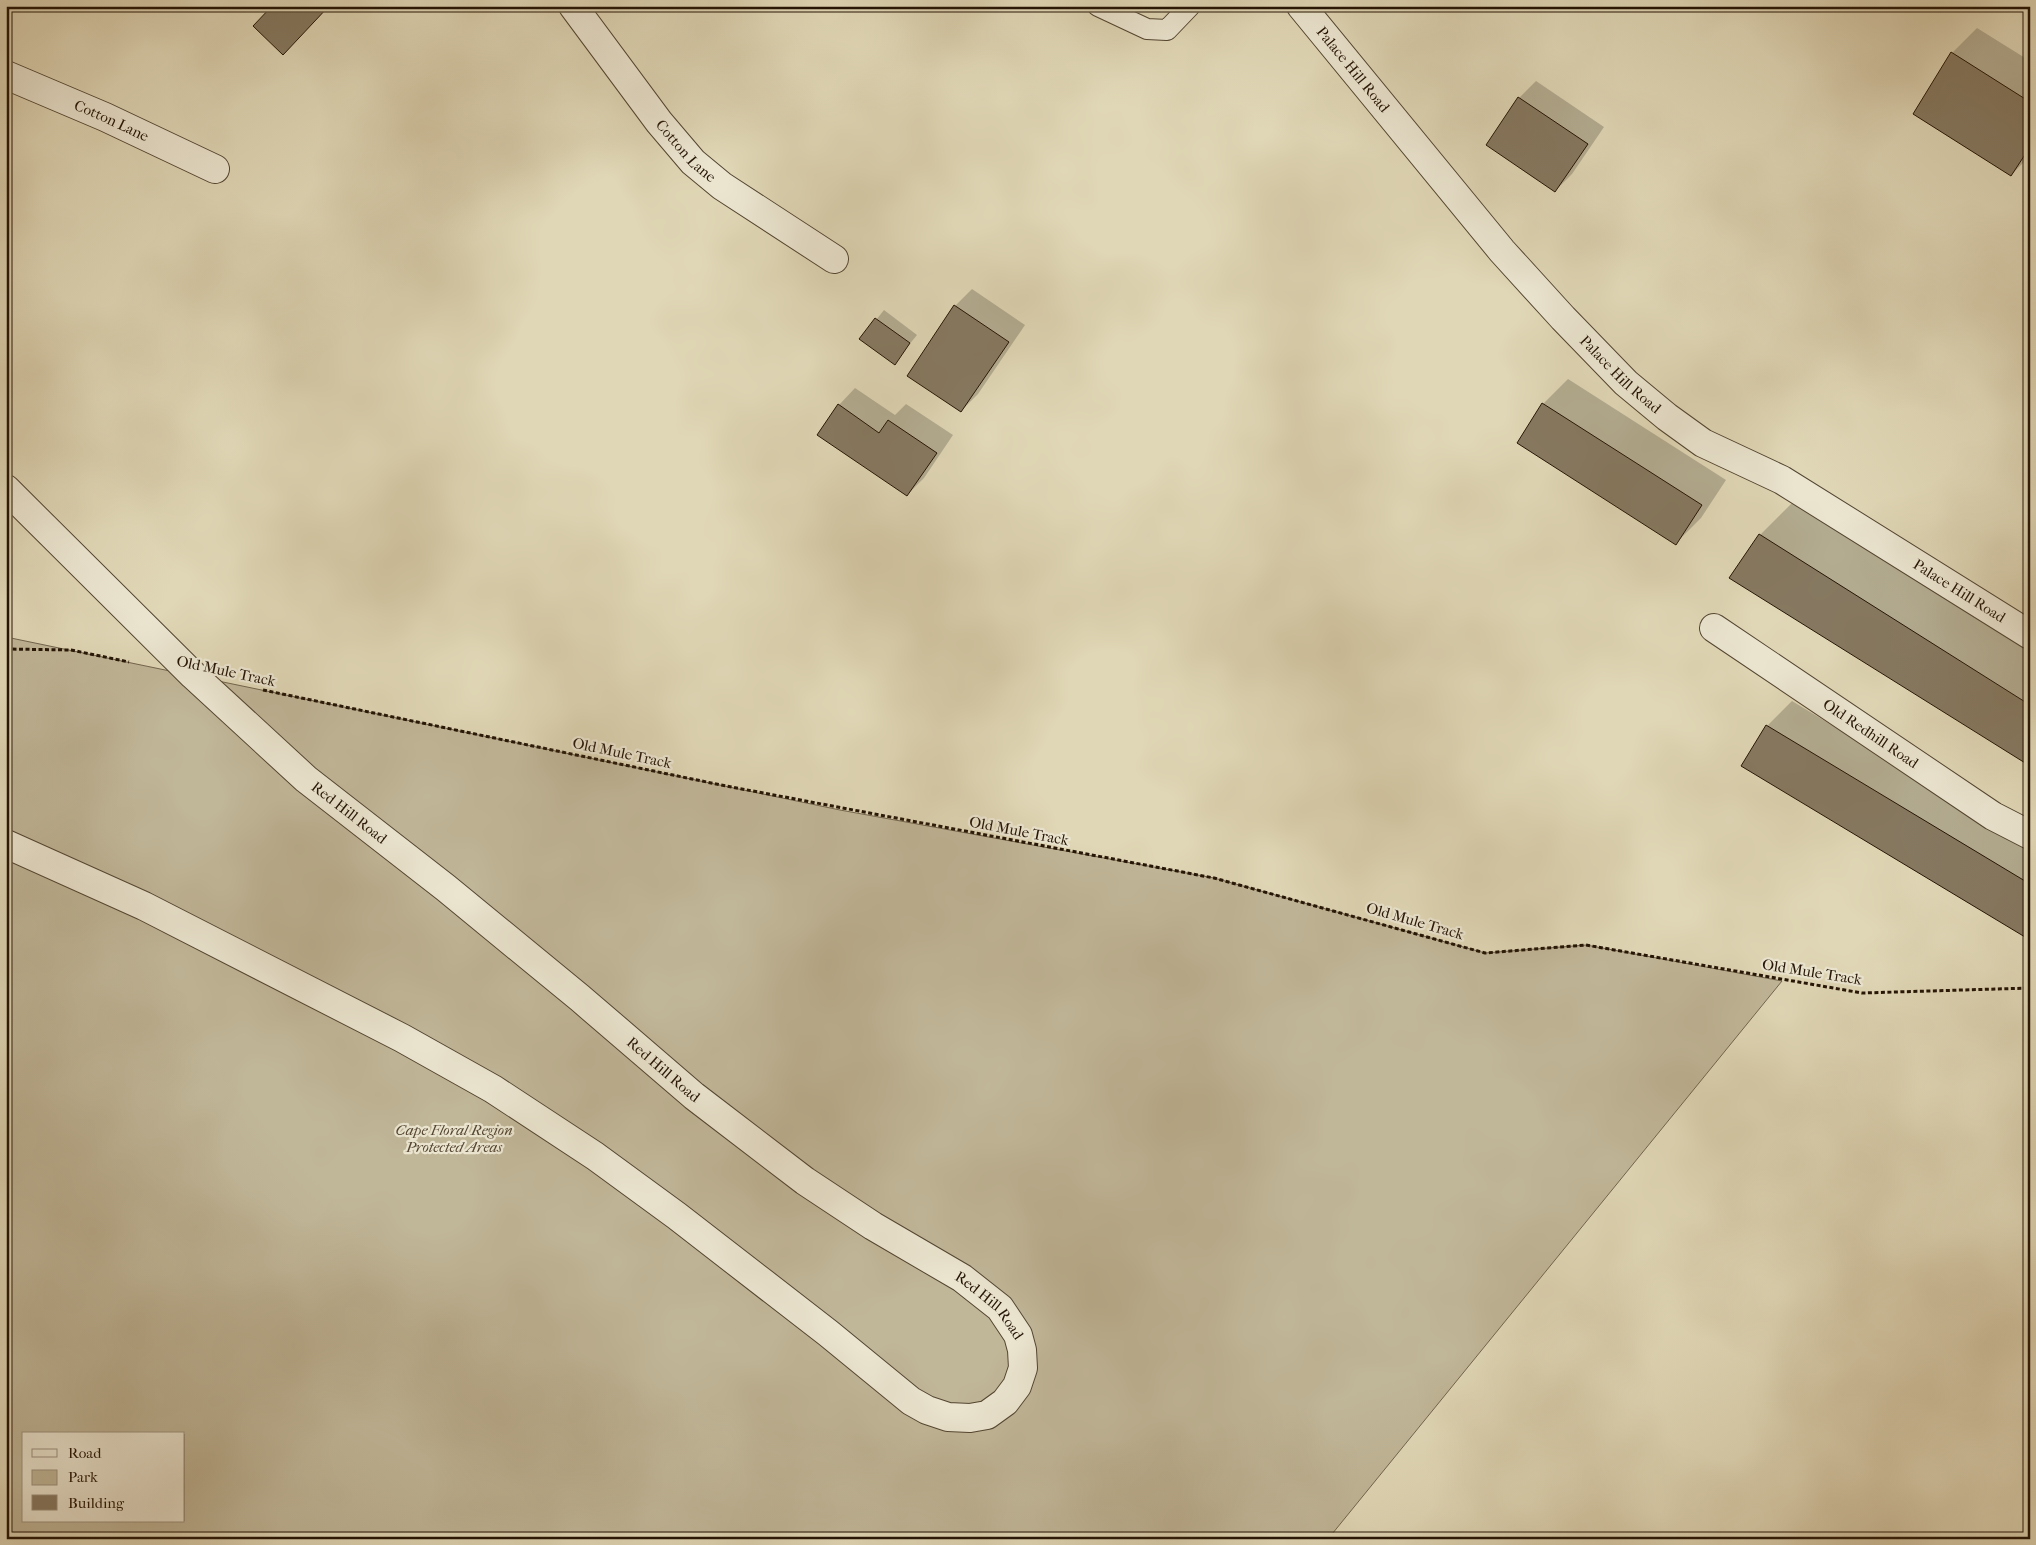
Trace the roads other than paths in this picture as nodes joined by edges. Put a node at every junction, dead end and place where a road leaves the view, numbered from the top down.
1 (573, 6) edge
2 (1098, 6) edge
3 (1190, 6) edge
4 (1301, 6) edge
5 (6, 75) edge
6 (215, 169) dead end
7 (834, 259) dead end
8 (6, 489) edge
9 (1714, 628) dead end
10 (2030, 635) edge
11 (2030, 835) edge
12 (6, 844) edge

1 - 7 street, Cotton Lane
2 - 3 lane
4 - 10 street, Palace Hill Road
5 - 6 street, Cotton Lane
8 - 12 street, Red Hill Road
9 - 11 street, Old Redhill Road

